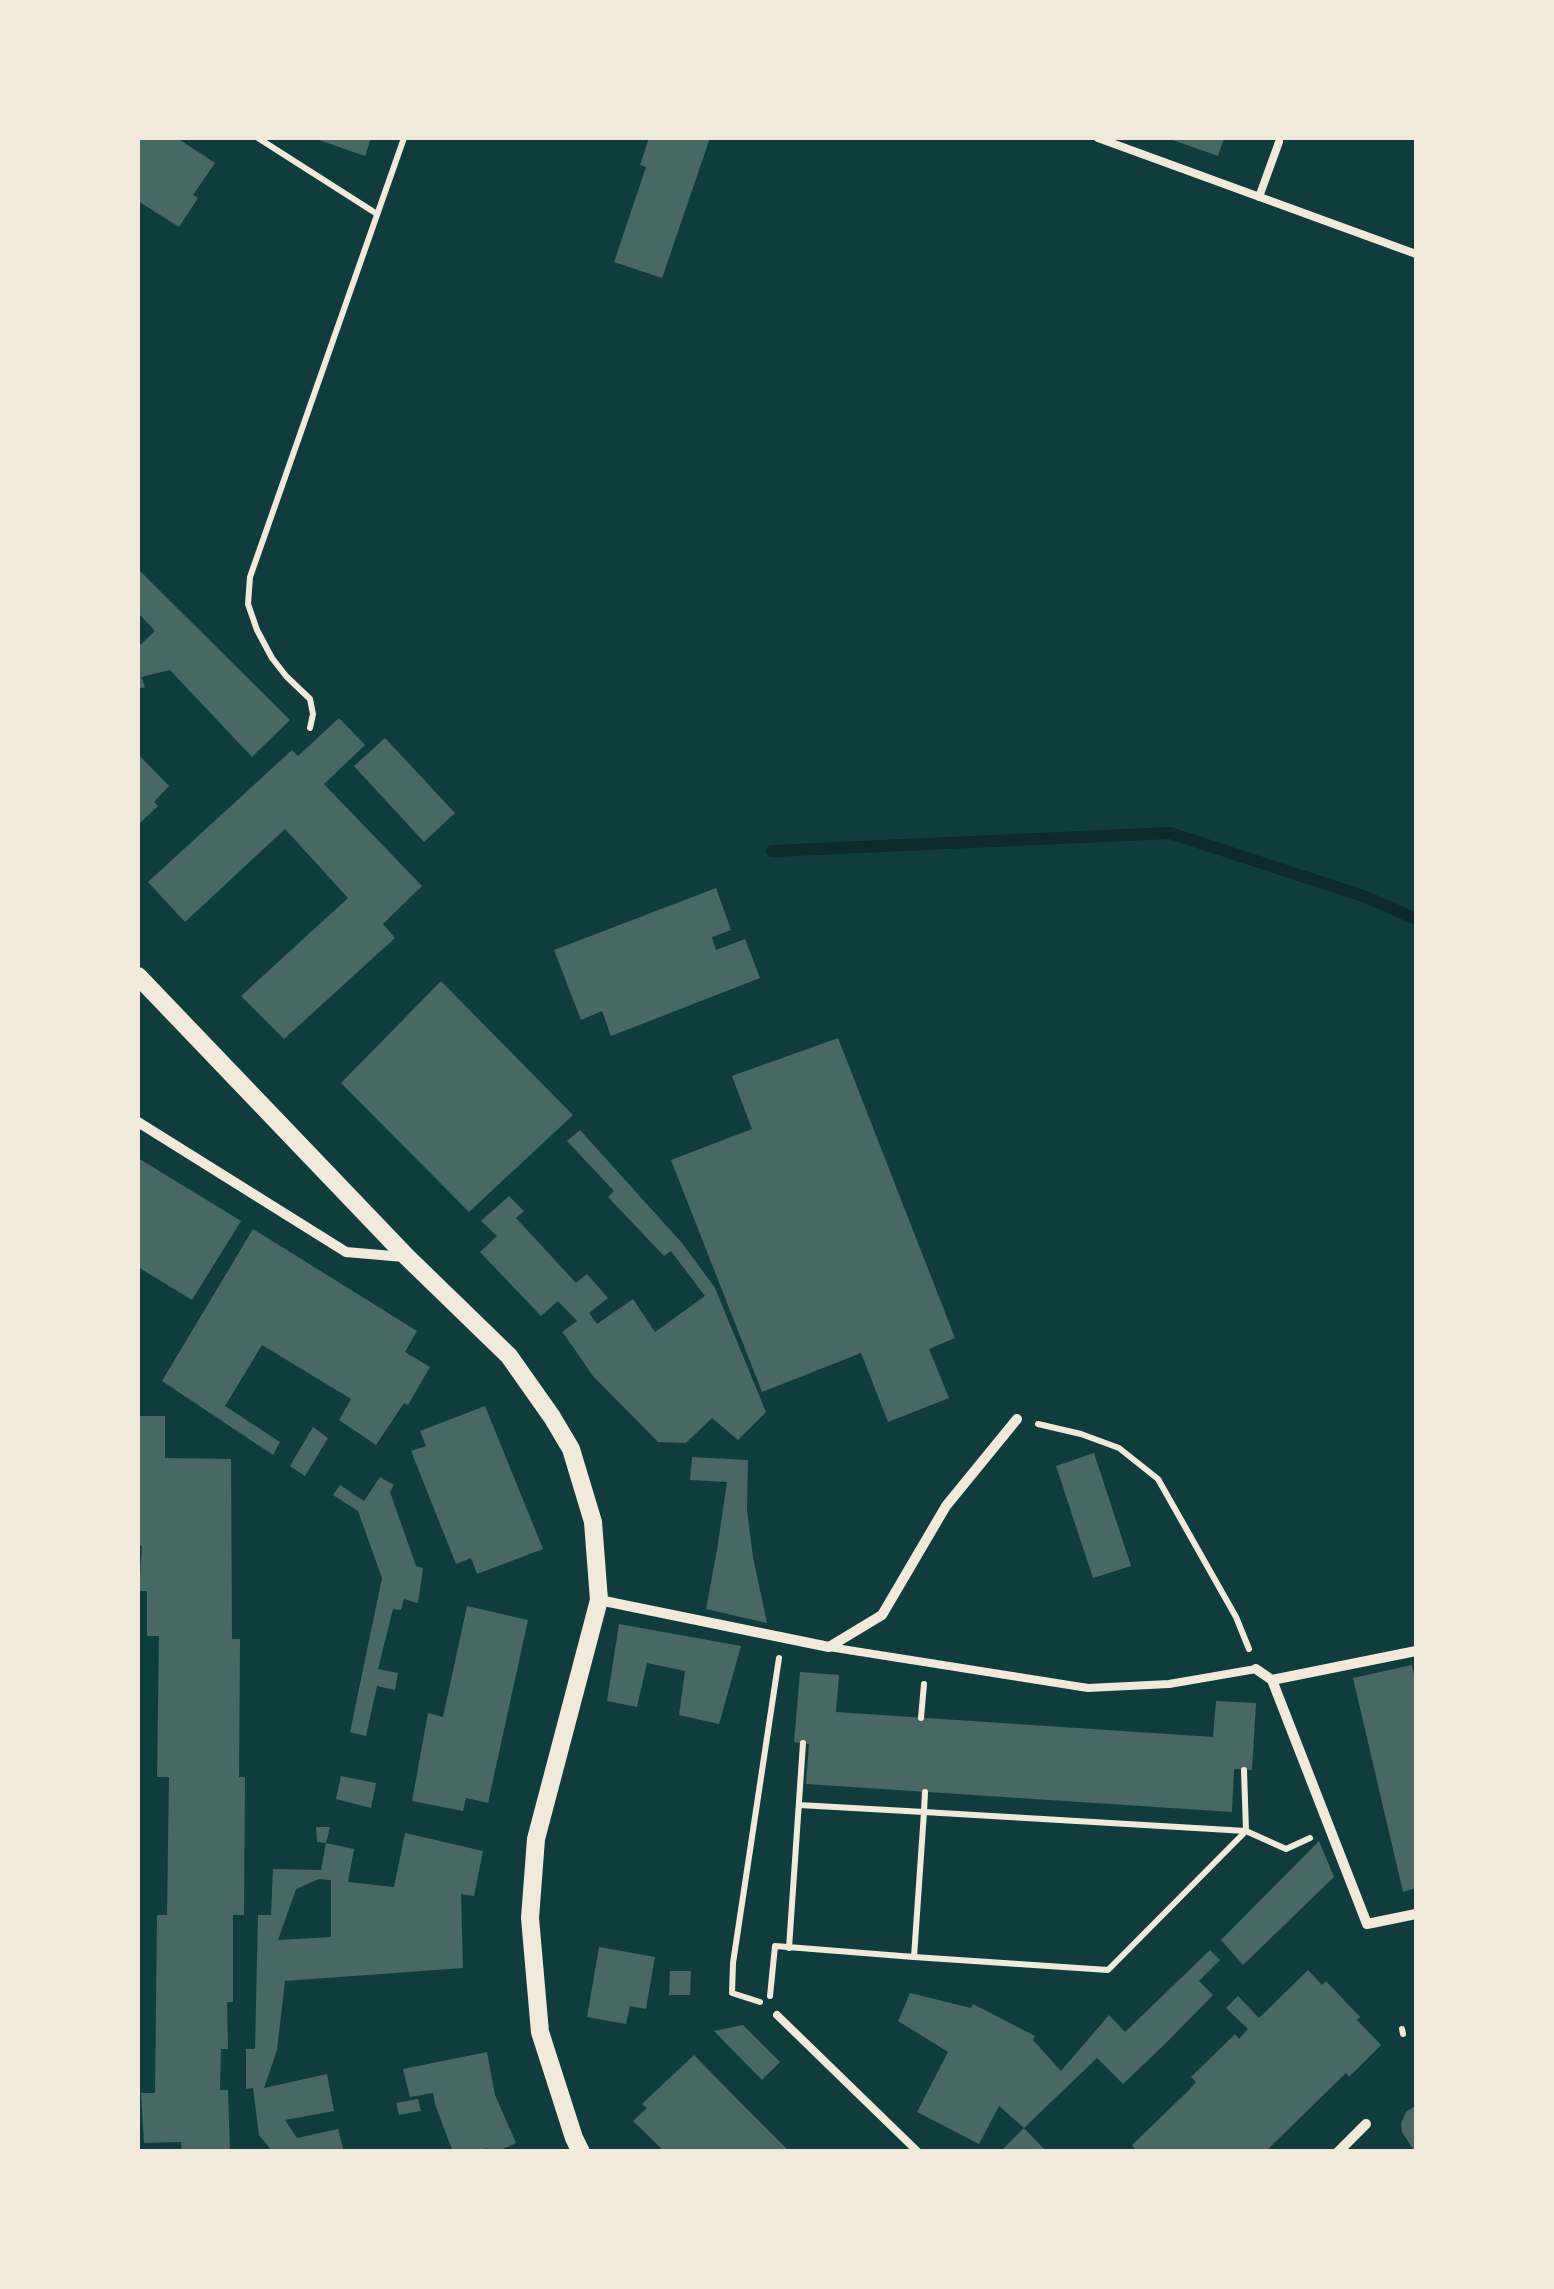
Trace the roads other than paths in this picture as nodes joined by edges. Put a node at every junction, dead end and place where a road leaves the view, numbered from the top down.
1 (1098, 138) edge
2 (1280, 142) dead end
3 (1259, 197) junction
4 (1416, 254) edge
5 (138, 976) edge
6 (138, 1122) edge
7 (407, 1258) junction
8 (1017, 1419) road end
9 (599, 1600) junction
10 (829, 1647) junction
11 (1416, 1651) edge
12 (1256, 1669) joint
13 (1272, 1680) junction
14 (1416, 1914) edge
15 (777, 2014) dead end
16 (1366, 2124) dead end
17 (581, 2152) edge
18 (918, 2152) edge
19 (1338, 2152) edge

1 - 3 lane
2 - 3 lane
3 - 4 lane
5 - 7 street
6 - 7 street
7 - 9 street
8 - 10 street
9 - 10 street
9 - 17 street
10 - 12 lane
11 - 13 street
12 - 13 street
13 - 14 street
15 - 18 lane
16 - 19 street

